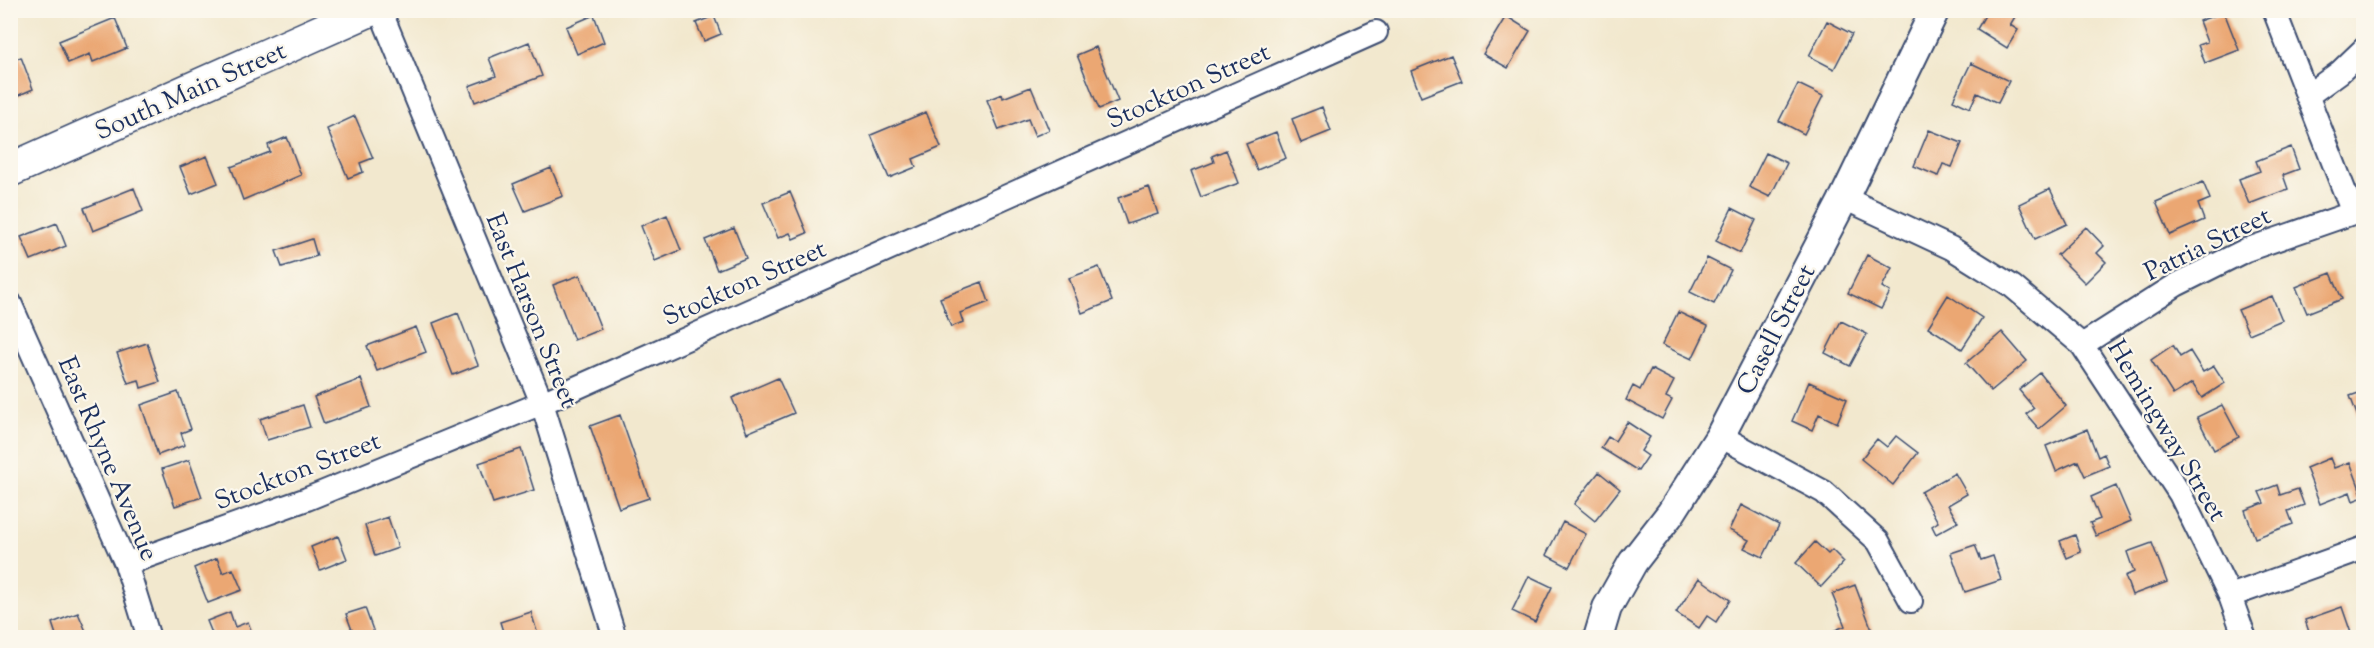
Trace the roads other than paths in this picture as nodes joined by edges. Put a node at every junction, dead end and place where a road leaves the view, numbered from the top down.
1 (369, 10) edge
2 (380, 10) edge
3 (1935, 10) edge
4 (2274, 10) edge
5 (1377, 32) dead end
6 (2364, 49) edge
7 (2307, 96) junction
8 (10, 170) edge
9 (1844, 198) junction
10 (2358, 211) edge
11 (10, 303) edge
12 (2082, 345) junction
13 (542, 403) junction
14 (1720, 436) junction
15 (2364, 548) edge
16 (126, 564) junction
17 (2230, 596) junction
18 (1911, 601) dead end
19 (149, 638) edge
20 (615, 638) edge
21 (1598, 638) edge
22 (2246, 638) edge

1 - 8 main road, South Main Street
2 - 13 street, East Harson Street
3 - 9 street, Casell Street
4 - 7 street
5 - 13 street, Stockton Street
6 - 7 street
7 - 10 street
9 - 12 street, Hemingway Street
9 - 14 street, Casell Street
10 - 12 street, Patria Street
11 - 16 street, East Rhyne Avenue
12 - 17 street, Hemingway Street
13 - 16 street, Stockton Street
13 - 20 street, East Harson Street
14 - 18 street
14 - 21 street, Casell Street
15 - 17 street
16 - 19 street, East Rhyne Avenue
17 - 22 street, Hemingway Street

